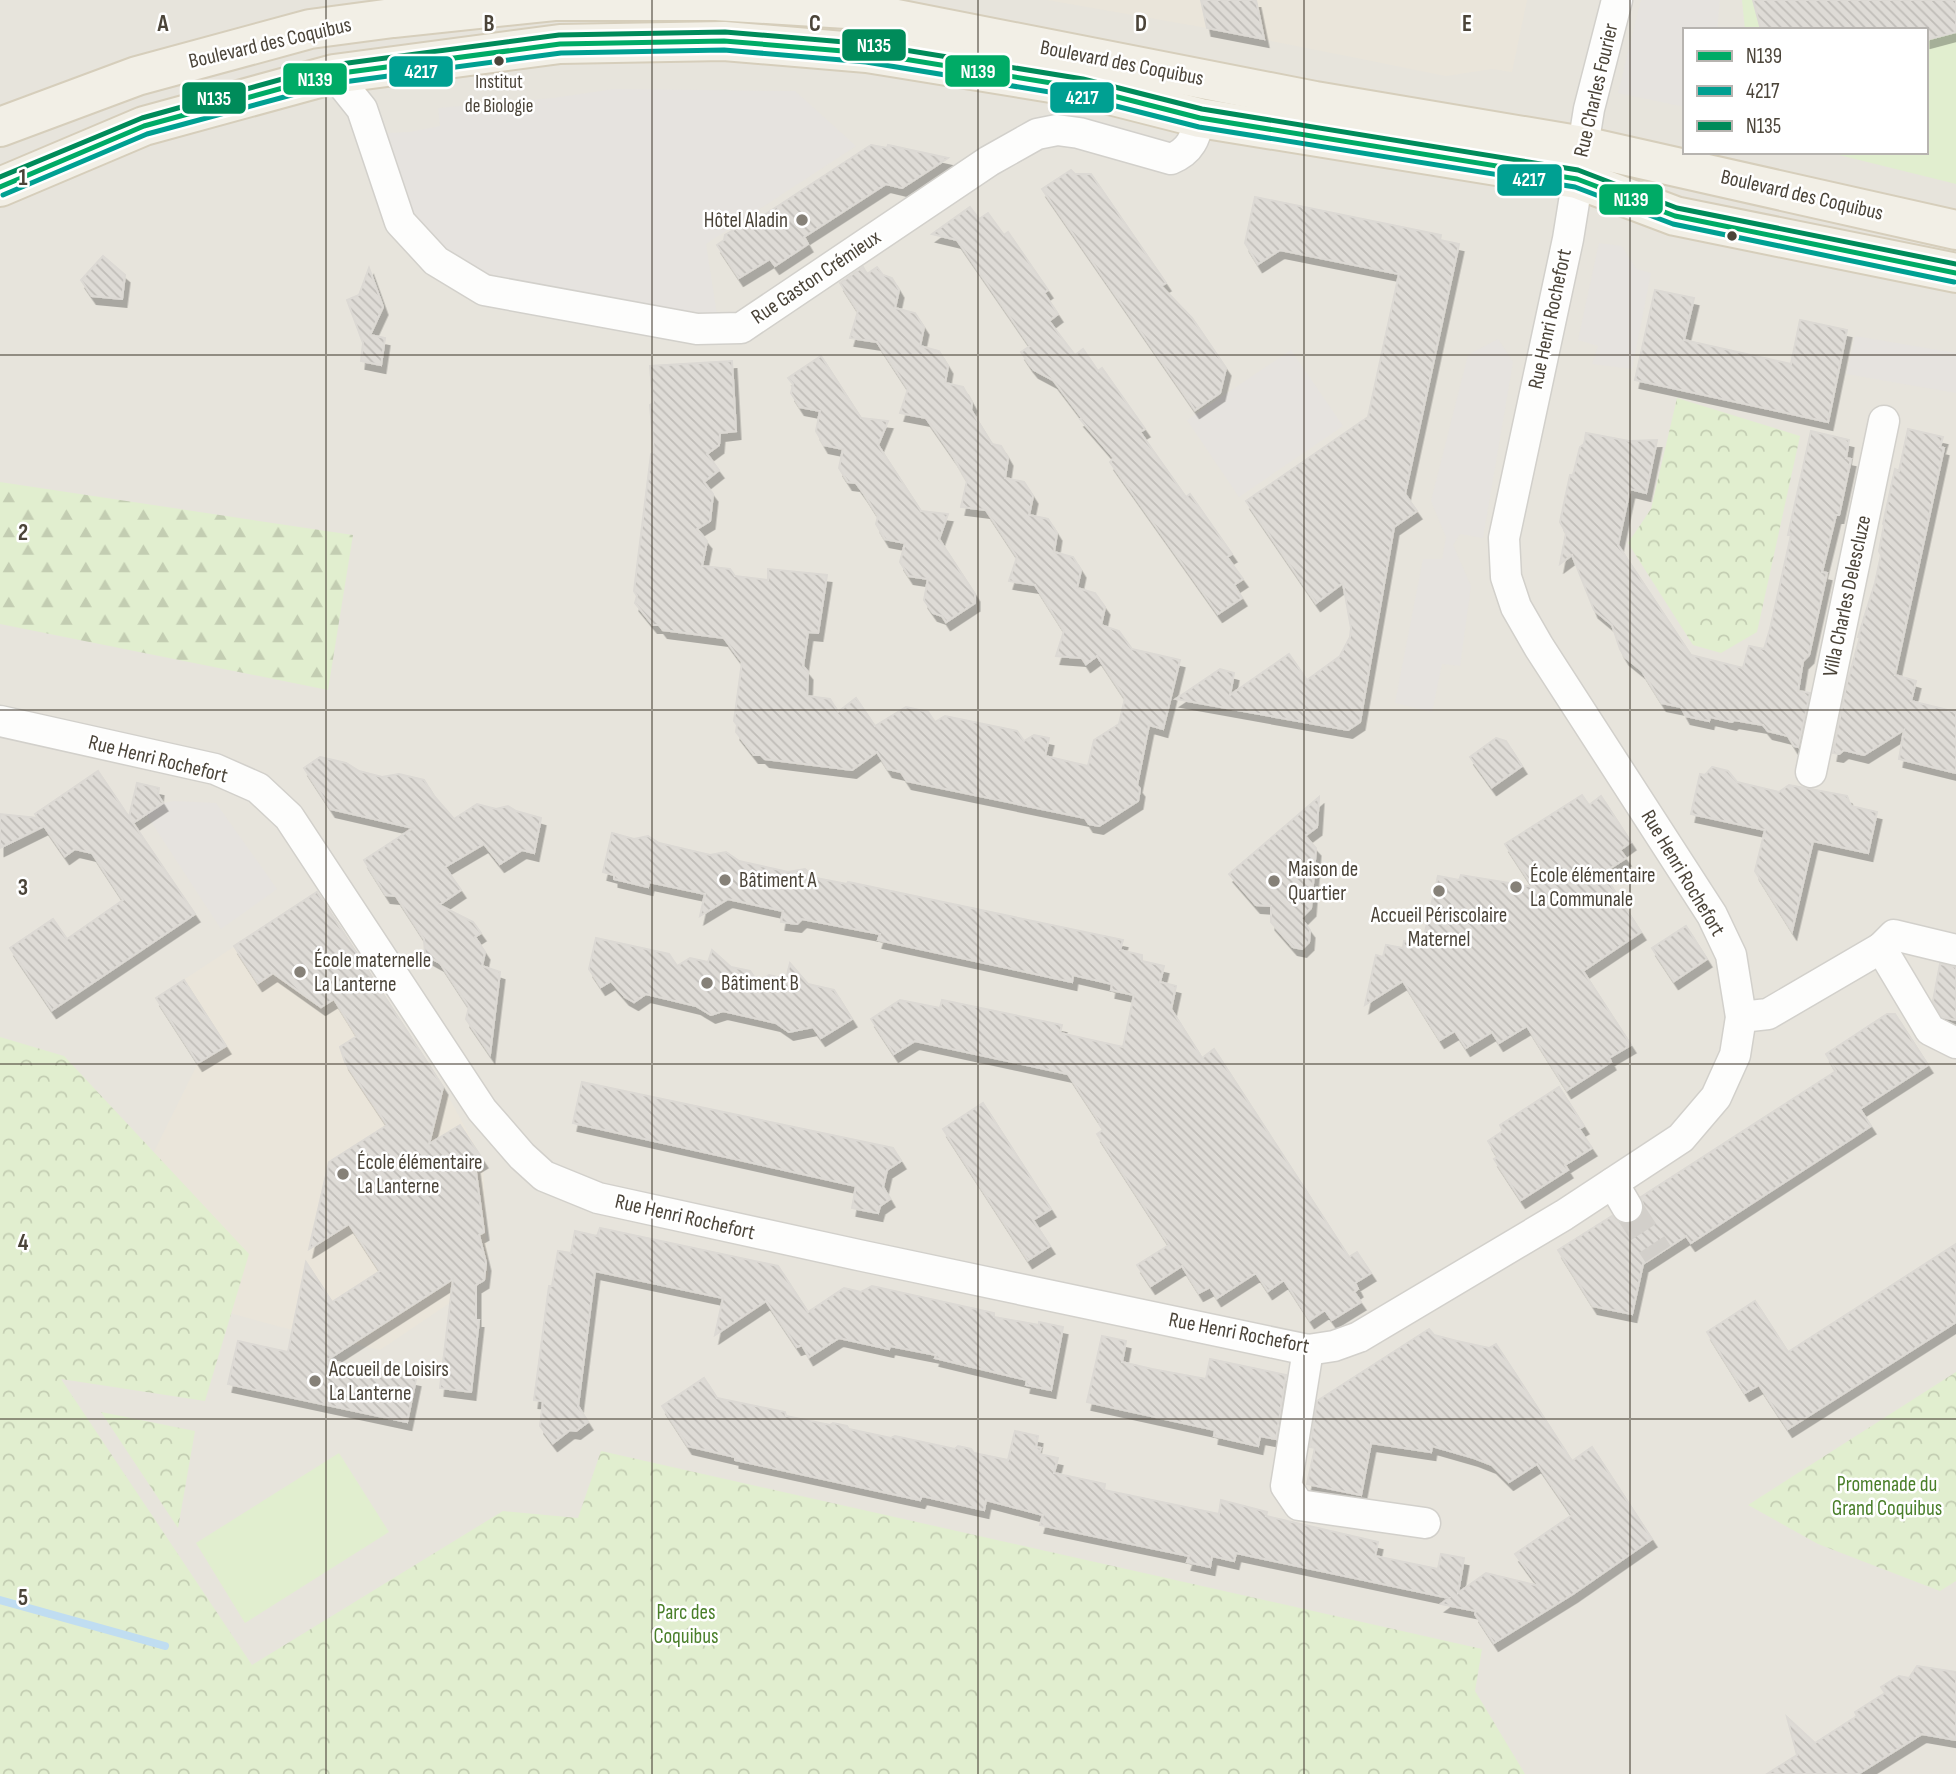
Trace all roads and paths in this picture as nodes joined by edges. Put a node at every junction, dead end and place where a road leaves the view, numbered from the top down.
1 (1617, 0) edge
2 (304, 15) edge
3 (334, 74) junction
4 (1200, 118) junction
5 (0, 127) edge
6 (1580, 163) junction
7 (0, 187) edge
8 (1956, 230) edge
9 (1956, 273) edge
10 (1884, 421) dead end
11 (0, 721) edge
12 (1811, 772) dead end
13 (1881, 948) junction
14 (1956, 950) edge
15 (1741, 1017) junction
16 (1956, 1043) edge
17 (1308, 1350) junction
18 (1425, 1523) dead end

1 - 6 street, Rue Charles Fourier
2 - 3 main road
2 - 5 main road, Boulevard des Coquibus
2 - 6 main road, Boulevard des Coquibus
3 - 4 main road, Boulevard des Coquibus
3 - 4 street, Rue Gaston Crémieux
3 - 7 main road, Boulevard des Coquibus
4 - 6 main road, Boulevard des Coquibus
6 - 8 main road, Boulevard des Coquibus
6 - 9 main road, Boulevard des Coquibus
6 - 15 street, Rue Henri Rochefort
10 - 12 street, Villa Charles Delescluze
11 - 17 street, Rue Henri Rochefort
13 - 14 street
13 - 15 street
13 - 16 street
15 - 17 street, Rue Henri Rochefort
17 - 18 street

